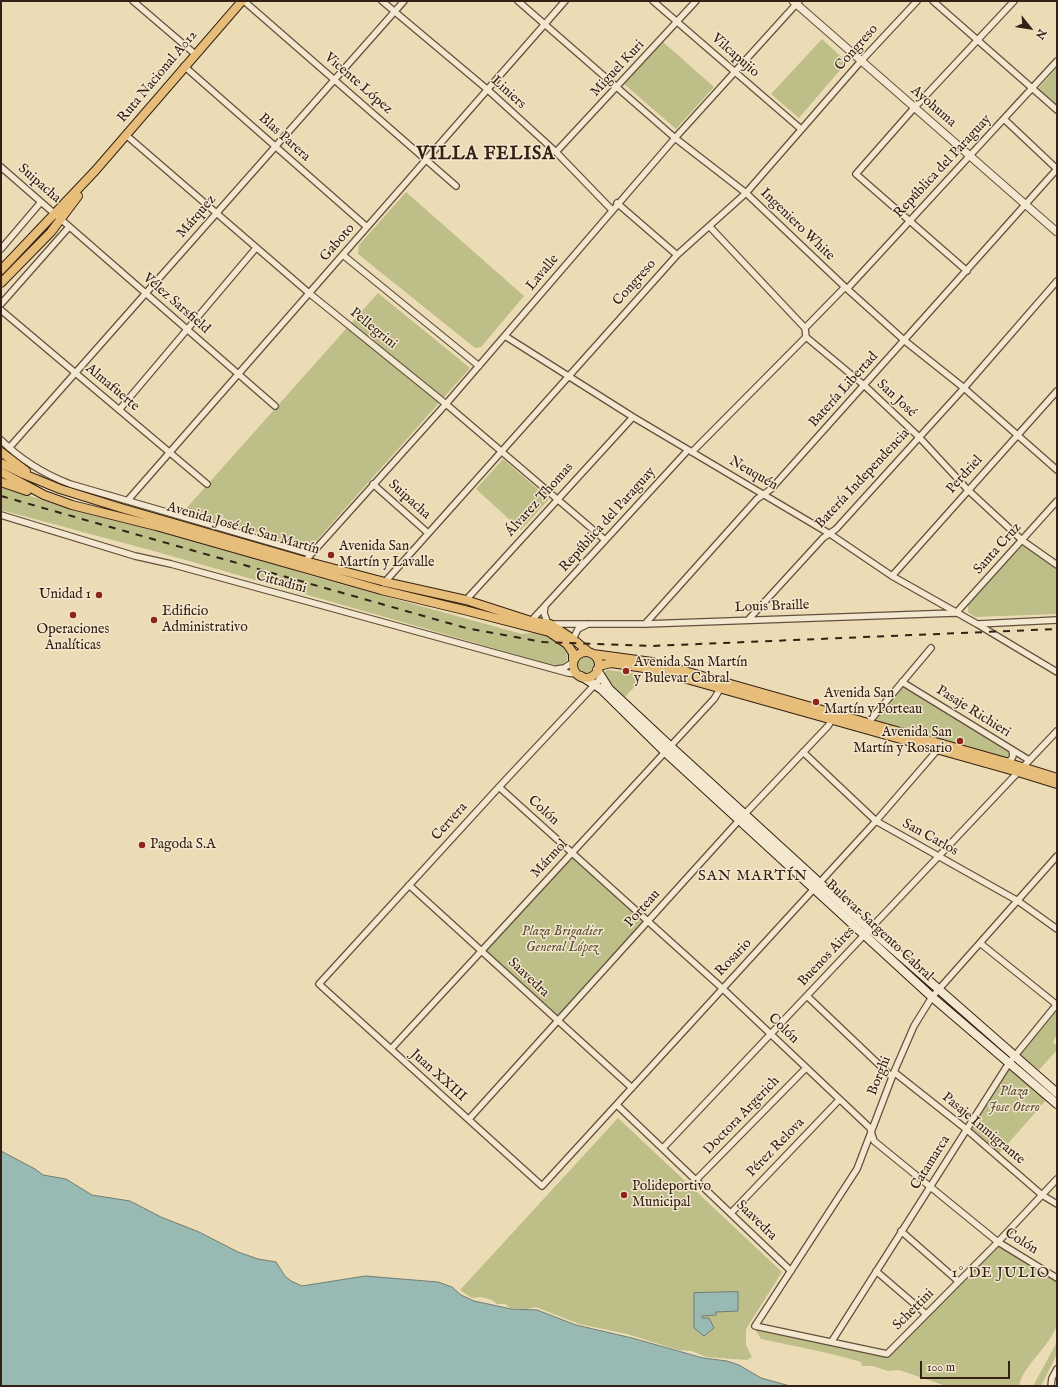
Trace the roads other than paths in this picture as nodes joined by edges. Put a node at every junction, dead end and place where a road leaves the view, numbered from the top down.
1 (133, 1) edge
2 (243, 1) edge
3 (382, 1) edge
4 (404, 1) edge
5 (518, 1) edge
6 (565, 1) edge
7 (653, 1) edge
8 (696, 1) edge
9 (917, 1) edge
10 (933, 1) edge
11 (1014, 1) edge
12 (796, 2) edge
13 (394, 12) junction
14 (677, 22) junction
15 (545, 24) junction
16 (978, 40) junction
17 (195, 54) junction
18 (861, 61) junction
19 (1057, 61) edge
20 (184, 66) junction
21 (734, 72) junction
22 (334, 80) junction
23 (617, 87) junction
24 (1032, 88) junction
25 (488, 90) junction
26 (914, 108) junction
27 (1057, 110) edge
28 (1004, 119) junction
29 (802, 129) junction
30 (126, 135) junction
31 (675, 138) junction
32 (275, 146) junction
33 (556, 152) junction
34 (969, 155) junction
35 (426, 160) junction
36 (1, 167) edge
37 (1057, 169) edge
38 (456, 186) dead end
39 (746, 193) junction
40 (41, 202) junction
41 (1026, 203) junction
42 (618, 204) junction
43 (612, 210) junction
44 (216, 213) junction
45 (58, 217) junction
46 (909, 222) junction
47 (69, 227) junction
48 (710, 227) junction
49 (367, 228) junction
50 (1057, 232) edge
51 (256, 248) junction
52 (1, 249) edge
53 (676, 254) junction
54 (342, 255) junction
55 (20, 264) junction
56 (1, 270) edge
57 (967, 271) junction
58 (1057, 281) edge
59 (1, 283) edge
60 (846, 288) junction
61 (1, 289) edge
62 (146, 293) junction
63 (309, 294) junction
64 (1, 304) edge
65 (1, 310) edge
66 (805, 328) junction
67 (187, 329) junction
68 (505, 336) junction
69 (806, 337) junction
70 (905, 341) junction
71 (479, 366) junction
72 (75, 373) junction
73 (239, 374) junction
74 (568, 376) junction
75 (865, 386) junction
76 (964, 388) junction
77 (1057, 391) edge
78 (446, 404) junction
79 (275, 406) dead end
80 (119, 410) junction
81 (633, 417) junction
82 (1018, 435) junction
83 (919, 437) junction
84 (1, 440) edge
85 (9, 448) junction
86 (690, 451) junction
87 (1, 452) edge
88 (170, 452) junction
89 (502, 452) junction
90 (1, 463) edge
91 (1057, 470) edge
92 (1, 472) edge
93 (37, 480) junction
94 (1, 482) edge
95 (207, 484) dead end
96 (373, 484) junction
97 (968, 490) junction
98 (765, 494) junction
99 (556, 499) junction
100 (128, 500) junction
101 (1057, 501) edge
102 (72, 505) junction
103 (1, 515) edge
104 (428, 534) junction
105 (830, 534) junction
106 (605, 540) junction
107 (1023, 541) junction
108 (311, 554) junction
109 (305, 561) junction
110 (1057, 565) edge
111 (892, 576) junction
112 (385, 582) junction
113 (381, 590) junction
114 (466, 600) junction
115 (545, 606) junction
116 (956, 613) junction
117 (748, 620) junction
118 (1057, 620) edge
119 (531, 621) junction
120 (590, 623) junction
121 (549, 624) junction
122 (645, 624) junction
123 (977, 624) junction
124 (573, 639) junction
125 (931, 648) dead end
126 (592, 654) junction
127 (573, 661) junction
128 (598, 668) junction
129 (556, 670) junction
130 (1057, 672) edge
131 (580, 675) junction
132 (598, 681) junction
133 (902, 682) junction
134 (722, 685) junction
135 (833, 716) junction
136 (868, 723) junction
137 (1057, 731) edge
138 (940, 746) junction
139 (668, 749) junction
140 (1012, 750) junction
141 (803, 752) junction
142 (1029, 760) junction
143 (1006, 762) junction
144 (1020, 769) junction
145 (1057, 778) edge
146 (1057, 784) edge
147 (499, 787) junction
148 (742, 817) junction
149 (876, 821) junction
150 (572, 853) junction
151 (939, 856) junction
152 (1057, 856) edge
153 (409, 886) junction
154 (817, 886) junction
155 (1018, 901) junction
156 (648, 921) junction
157 (1057, 929) edge
158 (867, 932) junction
159 (980, 943) junction
160 (481, 951) junction
161 (319, 984) joint
162 (722, 988) junction
163 (939, 990) junction
164 (807, 996) junction
165 (932, 998) junction
166 (1057, 1004) edge
167 (558, 1022) junction
168 (771, 1034) junction
169 (391, 1049) junction
170 (1011, 1060) junction
171 (806, 1068) junction
172 (893, 1074) junction
173 (632, 1088) junction
174 (1057, 1093) edge
175 (840, 1100) junction
176 (1057, 1104) edge
177 (617, 1105) junction
178 (469, 1120) junction
179 (966, 1129) junction
180 (871, 1131) junction
181 (664, 1148) junction
182 (1057, 1179) edge
183 (696, 1180) junction
184 (542, 1186) joint
185 (930, 1188) junction
186 (1042, 1195) junction
187 (1057, 1204) edge
188 (731, 1213) junction
189 (901, 1231) junction
190 (998, 1242) junction
191 (791, 1271) junction
192 (876, 1271) junction
193 (1057, 1278) edge
194 (958, 1281) junction
195 (926, 1314) junction
196 (832, 1341) junction
197 (1057, 1369) edge
198 (1051, 1386) edge

1 - 17 street
2 - 17 main road, Ruta Nacional A012
2 - 22 street, Vicente López
3 - 13 street, Liniers
4 - 13 street, Márquez
5 - 15 street, Ingeniero White
6 - 15 street, Gaboto
7 - 14 street, Vilcapujio
8 - 14 street, Miguel Kuri
9 - 18 street, Congreso
10 - 16 street
11 - 16 street
12 - 18 street, Ayohuma
12 - 21 street, Lavalle
13 - 22 street, Márquez
13 - 25 street, Liniers
14 - 21 street, Vilcapujio
14 - 23 street, Miguel Kuri
15 - 23 street, Ingeniero White
15 - 25 street, Gaboto
16 - 24 street
16 - 26 street
17 - 20 main road, Ruta Nacional A012
18 - 26 street, Ayohuma
18 - 29 street, Congreso
19 - 24 street, República del Paraguay
20 - 30 main road, Ruta Nacional A012
20 - 32 street, Blas Parera
21 - 29 street, Vilcapujio
21 - 31 street, Lavalle
22 - 32 street, Márquez
22 - 35 street, Vicente López
23 - 31 street, Ingeniero White
23 - 33 street, Miguel Kuri
24 - 27 street
24 - 28 street, República del Paraguay
25 - 33 street, Liniers
25 - 35 street, Gaboto
26 - 34 street, Ayohuma
26 - 46 street
28 - 34 street, República del Paraguay
28 - 37 street
29 - 39 street, Congreso
30 - 44 street, Pellegrini
30 - 45 main road, Ruta Nacional A012
31 - 39 street, Ingeniero White
31 - 42 street, Lavalle
32 - 44 street, Márquez
32 - 49 street, Blas Parera
33 - 43 street, Liniers
34 - 41 street, Ayohuma
34 - 46 street, República del Paraguay
35 - 38 street, Vicente López
35 - 49 street, Gaboto
36 - 40 street, Suipacha
37 - 41 street, Batería Libertad
39 - 48 street, Congreso
39 - 60 street, Ingeniero White
40 - 45 street, Suipacha
40 - 52 street
41 - 50 street, Ayohuma
41 - 57 street, Batería Libertad
42 - 43 street, Lavalle
42 - 53 street
43 - 68 street, Lavalle
44 - 51 street, Pellegrini
44 - 62 street, Márquez
45 - 47 street, Vélez Sarsfield
45 - 55 main road, Ruta Nacional A012
45 - 56 main road, Ruta Nacional A012
46 - 57 street
46 - 60 street, República del Paraguay
47 - 62 street, Vélez Sarsfield
47 - 64 street
48 - 53 street, Congreso
48 - 66 street
49 - 54 street, Gaboto
51 - 63 street, Pellegrini
51 - 67 street
53 - 74 street, Congreso
54 - 63 street, Gaboto
54 - 71 street
55 - 59 main road, Ruta Nacional A012
55 - 61 main road
57 - 70 street, Batería Libertad
58 - 76 street, Batería Independencia
60 - 66 street, República del Paraguay
60 - 70 street, Ingeniero White
62 - 67 street, Vélez Sarsfield
62 - 72 street, Márquez
63 - 73 street, Gaboto
63 - 78 street, Pellegrini
65 - 72 street, Almafuerte
66 - 69 street
67 - 73 street, Vélez Sarsfield
67 - 80 street
68 - 71 street, Lavalle
68 - 74 street, Neuquén
69 - 75 street, San José
69 - 86 street, República del Paraguay
70 - 75 street, Batería Libertad
70 - 76 street, Ingeniero White
71 - 78 street, Lavalle
72 - 80 street, Almafuerte
72 - 85 street, Márquez
73 - 79 street, Vélez Sarsfield
73 - 88 street, Gaboto
74 - 81 street, Neuquén
74 - 89 street, Congreso
75 - 83 street, San José
75 - 98 street, Batería Libertad
76 - 82 street, Ingeniero White
76 - 83 street, Batería Independencia
77 - 82 street, Perdriel
78 - 89 street, Pellegrini
78 - 96 street, Lavalle
80 - 88 street, Almafuerte
81 - 86 street, Neuquén
81 - 99 street, Álvarez Thomas
82 - 91 street, Ingeniero White
82 - 97 street, Perdriel
83 - 97 street, San José
83 - 105 street, Batería Independencia
84 - 85 street
85 - 100 street
86 - 98 street, Neuquén
86 - 106 street, República del Paraguay
87 - 93 main road
88 - 95 street, Almafuerte
88 - 100 street, Gaboto
89 - 99 street, Pellegrini
89 - 104 street, Congreso
90 - 93 main road, Avenida José de San Martín
92 - 102 main road, Avenida José de San Martín
93 - 109 main road, Avenida José de San Martín
94 - 102 main road
96 - 104 street, Suipacha
96 - 108 street, Lavalle
97 - 107 street, San José
97 - 111 street, Perdriel
98 - 105 street, Neuquén
98 - 122 street, Batería Libertad
99 - 106 street, Pellegrini
99 - 114 street, Álvarez Thomas
100 - 108 street
101 - 107 street, Santa Cruz
102 - 113 main road, Avenida José de San Martín
103 - 129 street, Cittadini
104 - 112 street, Congreso
105 - 111 street, Neuquén
105 - 117 street, Batería Independencia
106 - 115 street, República del Paraguay
107 - 110 street, San José
107 - 116 street, Santa Cruz
108 - 109 street, Lavalle
109 - 112 main road, Avenida José de San Martín
111 - 116 street, Neuquén
112 - 113 street, Congreso
112 - 114 main road, Avenida José de San Martín
113 - 127 main road, Avenida José de San Martín
114 - 119 main road, Avenida José de San Martín
115 - 119 street, República del Paraguay
115 - 121 street
116 - 117 street, Louis Braille
116 - 123 street, Neuquén
117 - 122 street, Louis Braille
118 - 123 street
119 - 121 main road, Avenida José de San Martín
120 - 121 street, Louis Braille
120 - 122 street, Louis Braille
120 - 124 street
121 - 124 main road, Avenida José de San Martín
123 - 130 street, Neuquén
124 - 126 main road, Avenida José de San Martín
125 - 133 street
126 - 127 main road
126 - 128 main road
126 - 134 main road
127 - 129 street
127 - 131 main road
128 - 131 main road
128 - 132 main road, Bulevar Sargento Cabral
128 - 134 main road
129 - 131 street, Cittadini
131 - 132 main road, Bulevar Sargento Cabral
132 - 139 main road, Bulevar Sargento Cabral
132 - 147 street, Cervera
133 - 136 street
133 - 140 street, Pasaje Richieri
134 - 135 main road
134 - 139 street, Mármol
135 - 136 main road
135 - 138 main road
135 - 141 street, Porteau
136 - 138 main road
137 - 142 street, Buenos Aires
138 - 143 main road
138 - 144 main road
138 - 149 street, Rosario
139 - 148 main road, Bulevar Sargento Cabral
139 - 150 street, Mármol
140 - 142 street, Pasaje Richieri
140 - 143 street, Pasaje Richieri
141 - 148 street, Porteau
141 - 149 street, San Carlos
142 - 144 street, Buenos Aires
143 - 144 main road
144 - 145 main road
144 - 146 main road
144 - 151 street, Buenos Aires
147 - 150 street, Colón
147 - 153 street, Cervera
148 - 154 main road, Bulevar Sargento Cabral
148 - 156 street, Porteau
149 - 151 street, San Carlos
149 - 154 street, Rosario
150 - 156 street, Colón
150 - 160 street, Mármol
151 - 155 street, San Carlos
151 - 158 street, Buenos Aires
152 - 155 street, Borghi
153 - 160 street, Saavedra
153 - 161 street, Cervera
154 - 158 main road, Bulevar Sargento Cabral
154 - 162 street, Rosario
155 - 157 street, San Carlos
155 - 159 street, Borghi
156 - 162 street, Colón
156 - 167 street, Porteau
158 - 163 main road, Bulevar Sargento Cabral
158 - 164 street, Buenos Aires
158 - 165 main road, Bulevar Sargento Cabral
159 - 163 street, Borghi
159 - 166 street
160 - 167 street, Saavedra
160 - 169 street, Mármol
161 - 169 street, Juan XXIII
162 - 168 street, Colón
162 - 173 street, Rosario
163 - 165 street, Borghi
163 - 170 main road, Bulevar Sargento Cabral
164 - 168 street, Buenos Aires
164 - 172 street, Pasaje Inmigrante
165 - 170 main road, Bulevar Sargento Cabral
165 - 172 street, Borghi
166 - 170 street, Catamarca
167 - 173 street, Saavedra
167 - 178 street, Porteau
168 - 171 street, Colón
168 - 181 street, Buenos Aires
169 - 178 street, Juan XXIII
170 - 174 main road, Bulevar Sargento Cabral
170 - 176 main road, Bulevar Sargento Cabral
170 - 179 street, Catamarca
171 - 175 street, Colón
171 - 183 street, Doctora Argerich
172 - 179 street, Pasaje Inmigrante
172 - 180 street, Borghi
173 - 177 street, Rosario
175 - 180 street, Colón
175 - 188 street, Pérez Relova
177 - 181 street, Saavedra
177 - 184 street, Rosario
178 - 184 street, Juan XXIII
179 - 185 street, Catamarca
179 - 186 street, Pasaje Inmigrante
180 - 185 street, Colón
180 - 191 street, Borghi
181 - 183 street, Saavedra
182 - 186 street, Schettini
183 - 188 street, Saavedra
185 - 189 street, Catamarca
185 - 190 street, Colón
186 - 187 street, Pasaje Inmigrante
186 - 190 street, Schettini
188 - 191 street, Saavedra
189 - 192 street, Catamarca
189 - 194 street
190 - 193 street, Colón
190 - 194 street, Schettini
191 - 196 street, Borghi
192 - 195 street
192 - 196 street, Catamarca
194 - 195 street, Schettini
195 - 196 street, Schettini
197 - 198 street

